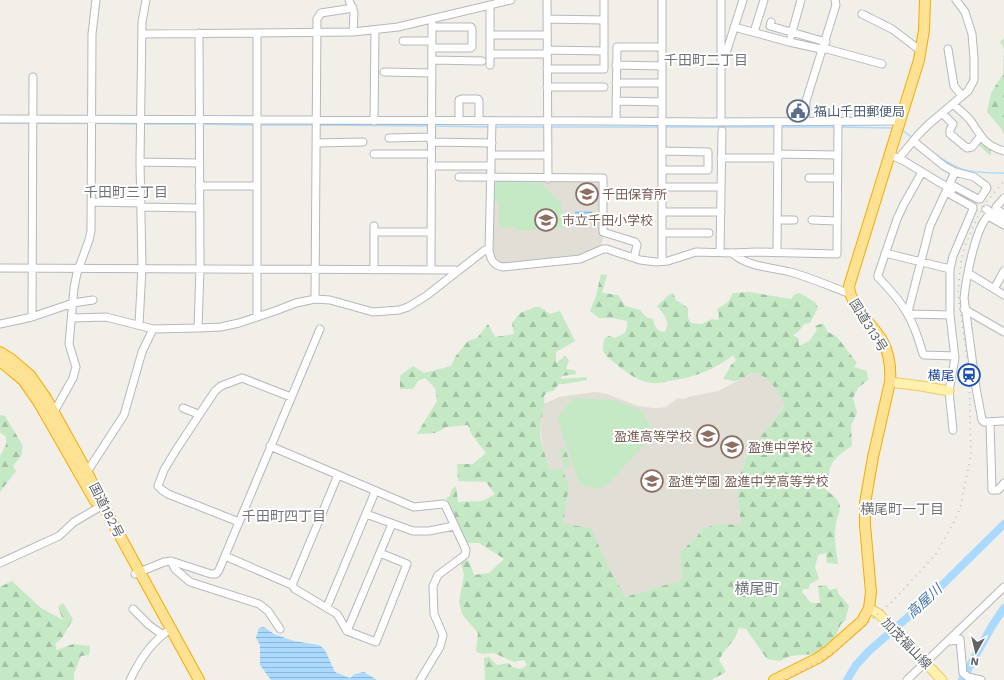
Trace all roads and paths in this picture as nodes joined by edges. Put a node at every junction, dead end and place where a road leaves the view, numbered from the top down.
1 (96, 0) edge
2 (146, 0) edge
3 (349, 0) edge
4 (511, 0) edge
5 (547, 0) edge
6 (604, 0) edge
7 (662, 0) edge
8 (721, 0) edge
9 (743, 0) edge
10 (764, 0) edge
11 (801, 0) edge
12 (836, 0) edge
13 (925, 0) edge
14 (956, 0) edge
15 (490, 6) junction
16 (353, 8) junction
17 (862, 14) dead end
18 (432, 19) junction
19 (547, 19) junction
20 (604, 20) junction
21 (771, 22) dead end
22 (432, 27) junction
23 (734, 27) junction
24 (376, 30) junction
25 (353, 32) junction
26 (754, 32) junction
27 (199, 33) junction
28 (257, 33) junction
29 (316, 33) junction
30 (792, 33) junction
31 (142, 34) junction
32 (490, 35) junction
33 (547, 35) junction
34 (403, 41) dead end
35 (789, 42) junction
36 (432, 45) junction
37 (824, 45) junction
38 (662, 47) junction
39 (948, 49) dead end
40 (921, 50) junction
41 (604, 51) junction
42 (547, 52) junction
43 (490, 54) junction
44 (432, 60) junction
45 (482, 60) dead end
46 (882, 64) dead end
47 (490, 65) dead end
48 (616, 65) junction
49 (662, 66) junction
50 (547, 69) junction
51 (720, 69) junction
52 (384, 72) dead end
53 (432, 73) junction
54 (33, 77) dead end
55 (616, 83) junction
56 (662, 83) junction
57 (547, 87) junction
58 (604, 87) dead end
59 (962, 96) junction
60 (616, 101) junction
61 (662, 102) junction
62 (953, 104) junction
63 (942, 113) junction
64 (0, 119) edge
65 (374, 121) junction
66 (459, 121) junction
67 (479, 121) junction
68 (616, 121) junction
69 (33, 122) junction
70 (91, 122) junction
71 (141, 122) junction
72 (721, 122) junction
73 (805, 122) junction
74 (199, 123) junction
75 (257, 123) junction
76 (316, 123) junction
77 (431, 124) junction
78 (492, 124) junction
79 (547, 124) junction
80 (662, 125) junction
81 (778, 125) junction
82 (838, 126) junction
83 (898, 127) junction
84 (722, 131) dead end
85 (980, 137) junction
86 (389, 138) dead end
87 (431, 140) junction
88 (916, 140) junction
89 (363, 142) dead end
90 (492, 142) junction
91 (316, 143) junction
92 (662, 151) junction
93 (1004, 151) edge
94 (374, 154) dead end
95 (431, 154) junction
96 (837, 154) junction
97 (492, 155) junction
98 (548, 155) junction
99 (778, 156) junction
100 (894, 157) junction
101 (721, 158) junction
102 (140, 162) junction
103 (199, 163) junction
104 (431, 166) junction
105 (491, 166) junction
106 (662, 170) junction
107 (922, 172) junction
108 (956, 172) junction
109 (459, 177) dead end
110 (490, 178) junction
111 (809, 178) dead end
112 (837, 178) junction
113 (548, 179) junction
114 (200, 186) junction
115 (257, 186) junction
116 (662, 187) junction
117 (721, 187) junction
118 (948, 188) junction
119 (1004, 198) edge
120 (90, 202) junction
121 (141, 205) junction
122 (199, 208) junction
123 (662, 212) junction
124 (721, 212) junction
125 (1004, 214) edge
126 (778, 220) junction
127 (794, 220) dead end
128 (812, 220) dead end
129 (1004, 220) edge
130 (837, 221) junction
131 (1004, 225) edge
132 (430, 232) junction
133 (662, 233) junction
134 (709, 233) dead end
135 (489, 251) junction
136 (720, 252) junction
137 (732, 253) junction
138 (777, 253) junction
139 (885, 253) junction
140 (634, 258) junction
141 (662, 261) junction
142 (921, 261) junction
143 (0, 268) edge
144 (33, 268) junction
145 (79, 268) junction
146 (142, 268) junction
147 (200, 268) junction
148 (257, 269) junction
149 (314, 269) junction
150 (950, 269) junction
151 (374, 270) junction
152 (431, 270) junction
153 (458, 271) junction
154 (1004, 271) edge
155 (968, 274) junction
156 (994, 289) junction
157 (849, 292) junction
158 (1004, 295) edge
159 (315, 299) junction
160 (93, 300) dead end
161 (73, 303) junction
162 (964, 308) junction
163 (908, 312) junction
164 (32, 316) junction
165 (950, 316) junction
166 (257, 317) junction
167 (72, 318) junction
168 (0, 324) edge
169 (140, 325) junction
170 (198, 328) junction
171 (153, 329) junction
172 (320, 329) dead end
173 (1004, 332) edge
174 (0, 352) edge
175 (955, 356) junction
176 (0, 361) edge
177 (890, 382) junction
178 (949, 391) junction
179 (291, 397) junction
180 (183, 408) dead end
181 (54, 412) junction
182 (198, 414) junction
183 (1004, 421) edge
184 (990, 423) junction
185 (953, 430) dead end
186 (270, 446) junction
187 (88, 472) junction
188 (338, 475) junction
189 (1004, 483) edge
190 (375, 492) junction
191 (101, 506) junction
192 (366, 514) junction
193 (239, 522) junction
194 (392, 524) junction
195 (454, 526) junction
196 (380, 553) junction
197 (225, 556) junction
198 (171, 561) junction
199 (0, 562) edge
200 (137, 573) junction
201 (292, 585) junction
202 (1004, 587) edge
203 (327, 607) junction
204 (869, 608) junction
205 (133, 609) dead end
206 (280, 629) dead end
207 (347, 631) junction
208 (167, 632) junction
209 (950, 639) junction
210 (925, 662) junction
211 (789, 677) edge
212 (130, 680) edge
213 (193, 680) edge
214 (199, 680) edge
215 (420, 680) edge
216 (774, 680) edge
217 (907, 680) edge
218 (942, 680) edge
219 (981, 680) edge

1 - 70 street
2 - 31 street
3 - 16 street
4 - 15 street
5 - 19 street
6 - 20 street
7 - 38 street
8 - 51 street
9 - 23 street
10 - 26 street
11 - 30 street
12 - 37 street
13 - 40 highway, 国道313号
14 - 59 street
15 - 18 street
15 - 32 street
16 - 25 street
16 - 29 street
17 - 40 street
18 - 22 street
18 - 24 street
19 - 20 street
19 - 33 street
20 - 41 street
21 - 30 street
22 - 36 street
22 - 36 street
23 - 26 street
23 - 51 street
24 - 25 street
24 - 65 street
25 - 29 street
26 - 35 street
27 - 28 street
27 - 31 street
27 - 74 street
28 - 29 street
28 - 75 street
29 - 76 street
30 - 35 street
30 - 37 street
31 - 71 street
32 - 33 street
32 - 43 street
33 - 42 street
34 - 36 street
35 - 37 street
36 - 44 street
37 - 46 street
37 - 73 street
38 - 48 street
38 - 49 street
39 - 59 street
40 - 83 highway, 国道313号
41 - 42 street
41 - 50 street
42 - 43 street
42 - 50 street
43 - 47 street
44 - 45 street
44 - 53 street
48 - 49 street
48 - 55 street
49 - 56 street
50 - 57 street
51 - 72 street
52 - 53 street
53 - 77 street
54 - 69 street
55 - 56 street
55 - 60 street
56 - 61 street
57 - 58 street
57 - 79 street
59 - 62 street
60 - 61 street
60 - 68 street
61 - 80 street
62 - 63 street
62 - 85 street
63 - 85 street
63 - 88 street
64 - 69 street
65 - 76 street
65 - 77 street
66 - 67 street
66 - 67 street
66 - 77 street
67 - 78 street
68 - 79 street
68 - 80 street
69 - 70 street
69 - 144 street
70 - 71 street
70 - 120 street
71 - 74 street
71 - 102 street
72 - 80 street
72 - 81 street
73 - 81 street
73 - 82 street
74 - 75 street
74 - 103 street
75 - 76 street
75 - 115 street
76 - 91 street
77 - 87 street
78 - 79 street
78 - 90 street
79 - 98 street
80 - 92 street
81 - 99 street
82 - 83 street
82 - 96 street
83 - 100 highway, 国道313号
84 - 101 street
85 - 93 street
86 - 87 street
87 - 90 street
87 - 95 street
88 - 100 street
88 - 108 street
89 - 91 street
90 - 97 street
91 - 149 street
92 - 106 street
92 - 106 street
94 - 95 street
95 - 104 street
96 - 99 street
96 - 112 street
97 - 98 street
97 - 105 street
98 - 113 street
99 - 101 street
99 - 126 street
100 - 107 street
100 - 157 highway, 国道313号
101 - 117 street
102 - 103 street
102 - 121 street
103 - 114 street
104 - 105 street
104 - 132 street
105 - 110 street
106 - 116 street
107 - 118 street
107 - 139 street
108 - 118 street
108 - 118 street
109 - 110 street
110 - 113 street
110 - 135 street
111 - 112 street
112 - 130 street
113 - 140 street
114 - 115 street
114 - 122 street
115 - 148 street
116 - 117 street
116 - 123 street
117 - 124 street
118 - 129 street
118 - 142 street
118 - 150 street
119 - 125 street
120 - 121 street
120 - 145 street
121 - 122 street
121 - 146 street
122 - 147 street
123 - 124 street
123 - 133 street
124 - 136 street
126 - 127 street
126 - 138 street
128 - 130 street
130 - 138 street
131 - 155 street
132 - 151 street
132 - 152 street
133 - 134 street
133 - 141 street
135 - 140 street
135 - 153 street
136 - 137 street
136 - 141 street
137 - 138 street
137 - 157 street
139 - 142 street
139 - 163 street
140 - 141 street
142 - 150 street
142 - 163 street
143 - 144 street
144 - 145 street
144 - 164 street
145 - 146 street
145 - 161 street
146 - 147 street
146 - 169 street
147 - 148 street
147 - 170 street
148 - 149 street
148 - 166 street
149 - 151 street
149 - 159 street
150 - 165 street
151 - 152 street
152 - 153 street
153 - 159 street
154 - 156 street
155 - 156 street
155 - 162 street
156 - 158 street
157 - 177 highway, 国道313号
159 - 166 street
160 - 161 street
161 - 164 street
161 - 167 street
162 - 173 street
162 - 184 street
163 - 165 street
163 - 175 street
164 - 168 street
165 - 175 street
166 - 170 street
167 - 169 street
167 - 181 street
169 - 171 street
170 - 171 street
171 - 187 street
172 - 179 street
174 - 181 highway, 国道182号
175 - 178 street
176 - 191 highway, 国道182号
177 - 178 main road
177 - 204 highway, 国道313号
178 - 185 street
179 - 182 street
179 - 186 street
180 - 182 street
181 - 187 highway, 国道182号
182 - 193 street
183 - 184 street
184 - 189 street
186 - 188 street
186 - 193 street
187 - 191 highway, 国道182号
188 - 190 street
188 - 201 street
190 - 192 street
190 - 195 street
191 - 199 street
191 - 200 highway, 国道182号
192 - 194 street
192 - 203 street
193 - 197 street
194 - 195 street
194 - 196 street
195 - 215 street
196 - 207 street
196 - 207 street
197 - 198 street
197 - 201 street
198 - 200 street
198 - 206 street
200 - 208 highway, 国道182号
201 - 203 street
202 - 209 street
203 - 207 street
204 - 210 main road, 加茂福山線
204 - 211 highway
205 - 208 street
208 - 212 street
208 - 213 highway, 国道182号
208 - 214 highway, 国道182号
209 - 210 street
209 - 219 street
210 - 217 street
210 - 218 main road, 加茂福山線
211 - 216 highway

